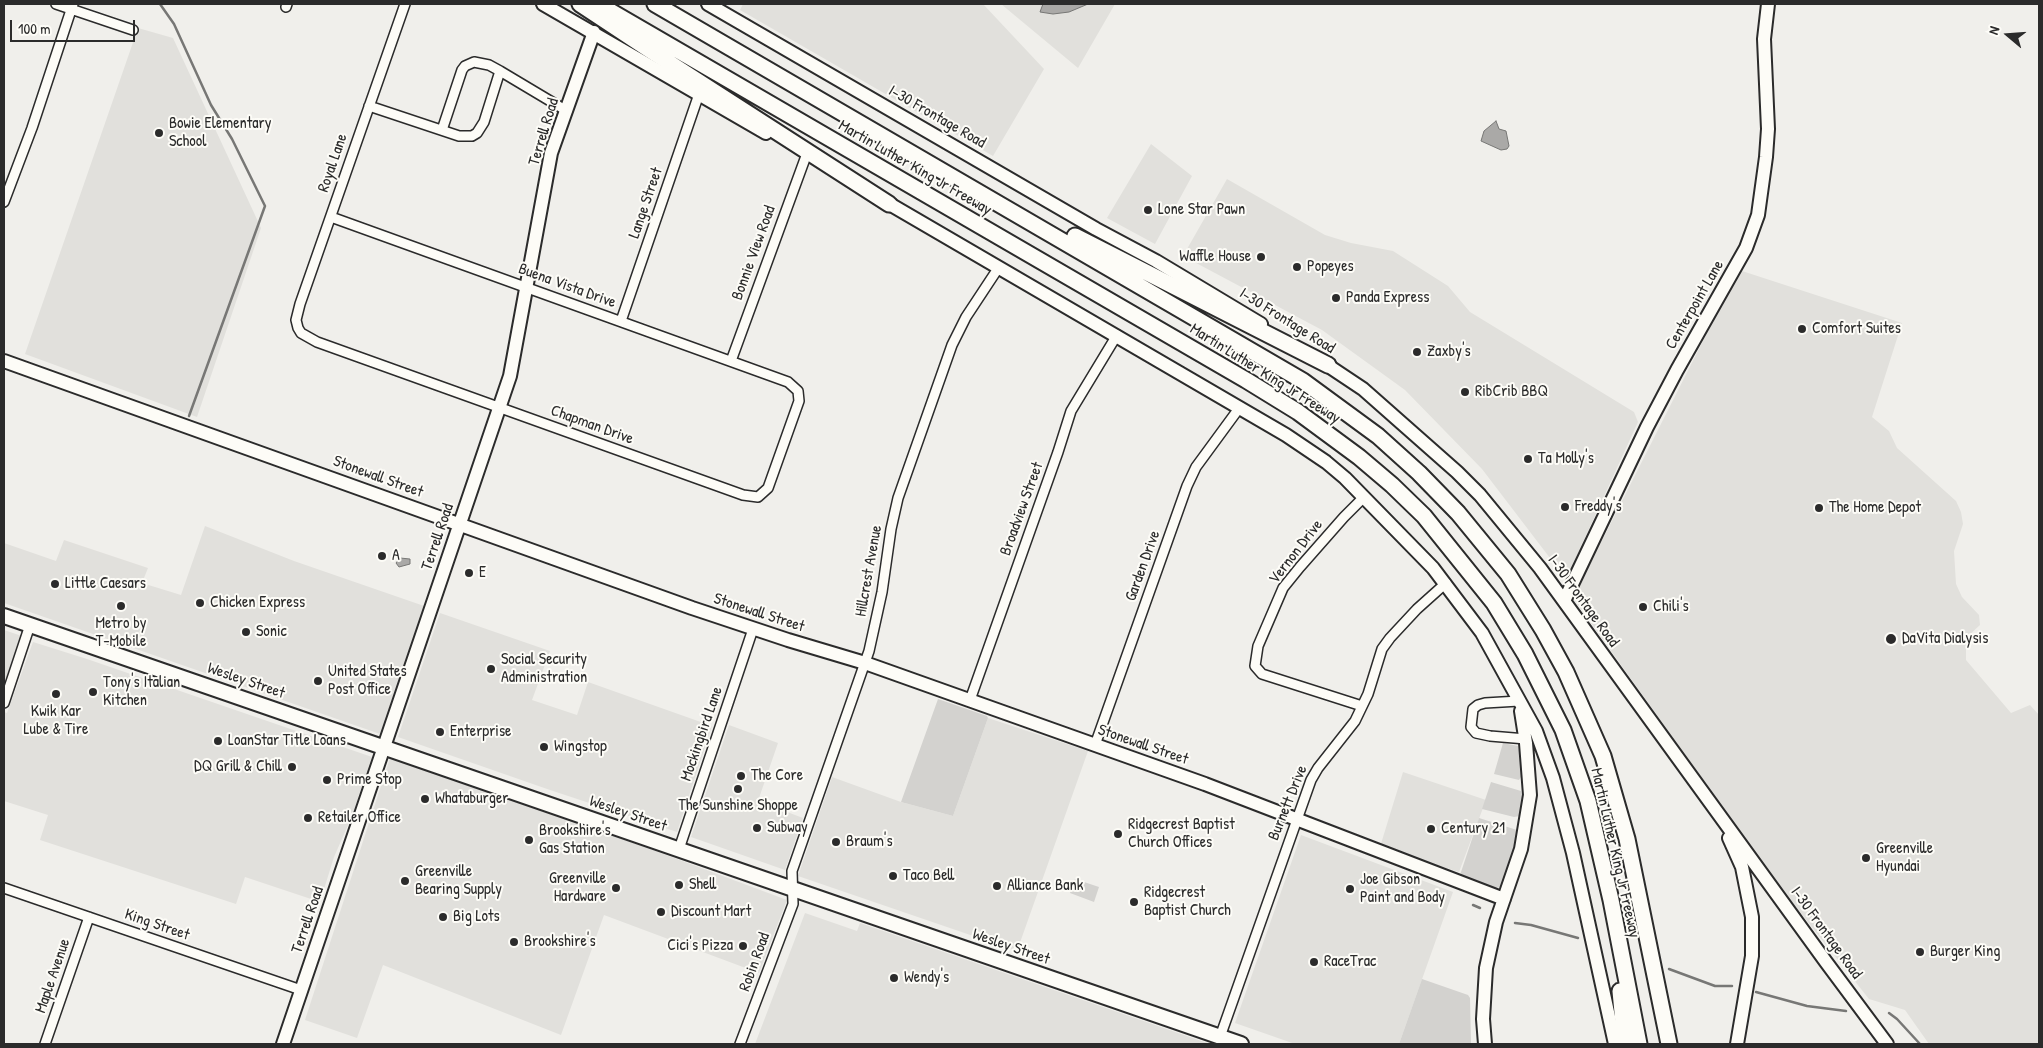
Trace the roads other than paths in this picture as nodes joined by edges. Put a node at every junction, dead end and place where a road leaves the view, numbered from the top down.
1 (56, 4) edge
2 (405, 4) edge
3 (543, 4) edge
4 (580, 4) edge
5 (598, 4) edge
6 (655, 4) edge
7 (708, 4) edge
8 (1768, 4) edge
9 (72, 7) edge
10 (134, 30) dead end
11 (594, 32) junction
12 (500, 71) junction
13 (699, 94) junction
14 (370, 106) junction
15 (567, 112) junction
16 (442, 130) junction
17 (806, 156) junction
18 (943, 170) junction
19 (4, 202) edge
20 (889, 204) junction
21 (331, 217) junction
22 (999, 267) junction
23 (526, 286) junction
24 (621, 321) junction
25 (301, 333) joint
26 (1117, 335) junction
27 (4, 361) edge
28 (731, 361) junction
29 (1328, 365) junction
30 (792, 384) joint
31 (499, 407) junction
32 (1240, 407) junction
33 (1364, 497) junction
34 (460, 524) junction
35 (1446, 583) junction
36 (1564, 601) junction
37 (4, 616) edge
38 (30, 625) junction
39 (753, 629) junction
40 (865, 663) junction
41 (970, 700) junction
42 (1520, 701) junction
43 (4, 702) edge
44 (1362, 706) junction
45 (1526, 739) junction
46 (1095, 746) junction
47 (384, 748) junction
48 (1720, 817) junction
49 (1296, 819) junction
50 (679, 850) junction
51 (4, 888) edge
52 (792, 889) junction
53 (1504, 899) junction
54 (1610, 900) junction
55 (89, 917) junction
56 (301, 990) junction
57 (1220, 1037) junction
58 (45, 1044) edge
59 (283, 1044) edge
60 (740, 1044) edge
61 (1242, 1044) edge
62 (1485, 1044) edge
63 (1615, 1044) edge
64 (1625, 1044) edge
65 (1639, 1044) edge
66 (1669, 1044) edge
67 (1736, 1044) edge
68 (1888, 1044) edge

1 - 9 street
2 - 14 street, Royal Lane
3 - 11 main road
4 - 20 highway
5 - 54 highway, Martin Luther King Jr Freeway
6 - 18 highway, Martin Luther King Jr Freeway
7 - 29 main road, I-30 Frontage Road
8 - 36 main road, Centerpoint Lane
9 - 10 street
9 - 19 street
11 - 13 main road
11 - 15 main road, Terrell Road
12 - 15 street
12 - 16 street
12 - 16 street
13 - 17 main road
13 - 24 street, Lange Street
14 - 16 street
14 - 21 street, Royal Lane
15 - 23 main road, Terrell Road
17 - 20 main road
17 - 28 street, Bonnie View Road
18 - 29 highway
18 - 66 highway, Martin Luther King Jr Freeway
20 - 22 main road
21 - 23 street, Buena Vista Drive
21 - 25 street, Royal Lane
22 - 26 main road
22 - 40 street, Hillcrest Avenue
23 - 24 street, Buena Vista Drive
23 - 31 main road, Terrell Road
24 - 28 street, Buena Vista Drive
25 - 31 street, Chapman Drive
26 - 32 main road
26 - 41 street, Broadview Street
27 - 34 main road, Stonewall Street
28 - 30 street, Buena Vista Drive
29 - 36 main road, I-30 Frontage Road
30 - 31 street, Chapman Drive
31 - 34 main road, Terrell Road
32 - 33 main road
32 - 46 street, Garden Drive
33 - 35 main road
33 - 44 street, Vernon Drive
34 - 39 main road, Stonewall Street
34 - 47 main road, Terrell Road
35 - 42 main road
35 - 44 street, Burnett Drive
36 - 48 main road, I-30 Frontage Road
37 - 38 main road, Wesley Street
38 - 43 street
38 - 47 main road, Wesley Street
39 - 40 main road, Stonewall Street
39 - 50 street, Mockingbird Lane
40 - 41 main road, Stonewall Street
40 - 52 street, Hillcrest Avenue
41 - 46 main road, Stonewall Street
42 - 45 main road
42 - 45 street
42 - 63 main road
44 - 49 street, Burnett Drive
45 - 53 main road
46 - 49 main road, Stonewall Street
47 - 50 main road, Wesley Street
47 - 56 main road, Terrell Road
48 - 67 main road, I-30 Frontage Road
48 - 68 main road, I-30 Frontage Road
49 - 53 main road, Stonewall Street
49 - 57 street, Burnett Drive
50 - 52 main road, Wesley Street
51 - 55 street, King Street
52 - 57 main road, Wesley Street
52 - 60 street, Robin Road
53 - 62 main road
54 - 64 highway
54 - 65 highway, Martin Luther King Jr Freeway
55 - 56 street, King Street
55 - 58 street, Maple Avenue
56 - 59 main road, Terrell Road
57 - 61 main road, Wesley Street

